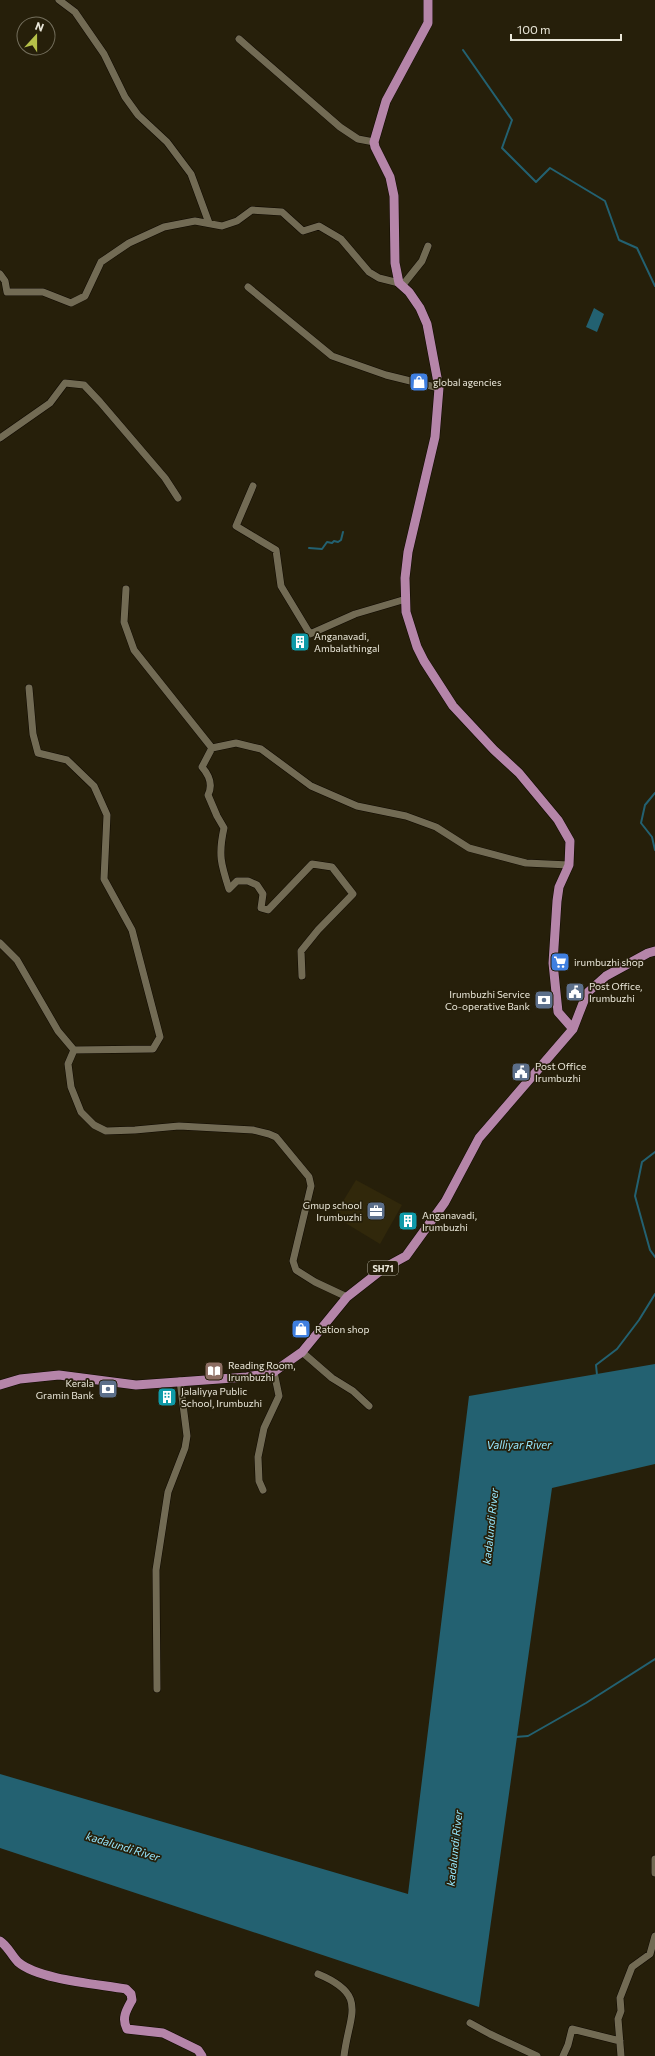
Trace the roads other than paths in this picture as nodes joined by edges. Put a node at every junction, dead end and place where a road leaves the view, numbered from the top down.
1 (59, 0) edge
2 (428, 0) edge
3 (239, 39) dead end
4 (374, 142) junction
5 (209, 223) junction
6 (428, 246) dead end
7 (0, 274) edge
8 (401, 284) junction
9 (248, 287) dead end
10 (439, 388) junction
11 (0, 438) edge
12 (253, 486) dead end
13 (178, 498) dead end
14 (126, 589) dead end
15 (406, 599) junction
16 (29, 688) dead end
17 (212, 748) junction
18 (569, 865) junction
19 (0, 943) edge
20 (655, 951) edge
21 (302, 976) dead end
22 (573, 1029) junction
23 (74, 1050) junction
24 (347, 1296) junction
25 (302, 1352) junction
26 (274, 1372) junction
27 (180, 1381) junction
28 (0, 1385) edge
29 (368, 1406) dead end
30 (263, 1490) dead end
31 (156, 1689) dead end
32 (655, 1859) edge
33 (655, 1873) edge
34 (655, 1936) edge
35 (0, 1941) edge
36 (318, 1974) dead end
37 (470, 2023) dead end
38 (620, 2041) junction
39 (202, 2056) edge
40 (344, 2056) edge
41 (537, 2056) edge
42 (563, 2056) edge
43 (621, 2056) edge

1 - 5 street
2 - 4 main road
3 - 4 street
4 - 8 main road
5 - 7 street
5 - 8 street
6 - 8 street
8 - 10 main road
9 - 10 street
10 - 15 main road
11 - 13 street
12 - 15 street
14 - 17 street
15 - 18 main road
16 - 23 street
17 - 18 street
17 - 21 street
18 - 22 main road
19 - 23 street
20 - 22 main road, SH71
22 - 24 main road, SH71
23 - 24 street
24 - 25 main road, SH71
25 - 26 main road, SH71
25 - 29 street
26 - 27 main road, SH71
26 - 30 street
27 - 28 main road, SH71
27 - 31 street
32 - 33 street
34 - 38 street
35 - 39 main road
36 - 40 street
37 - 41 street
38 - 42 street
38 - 43 street

